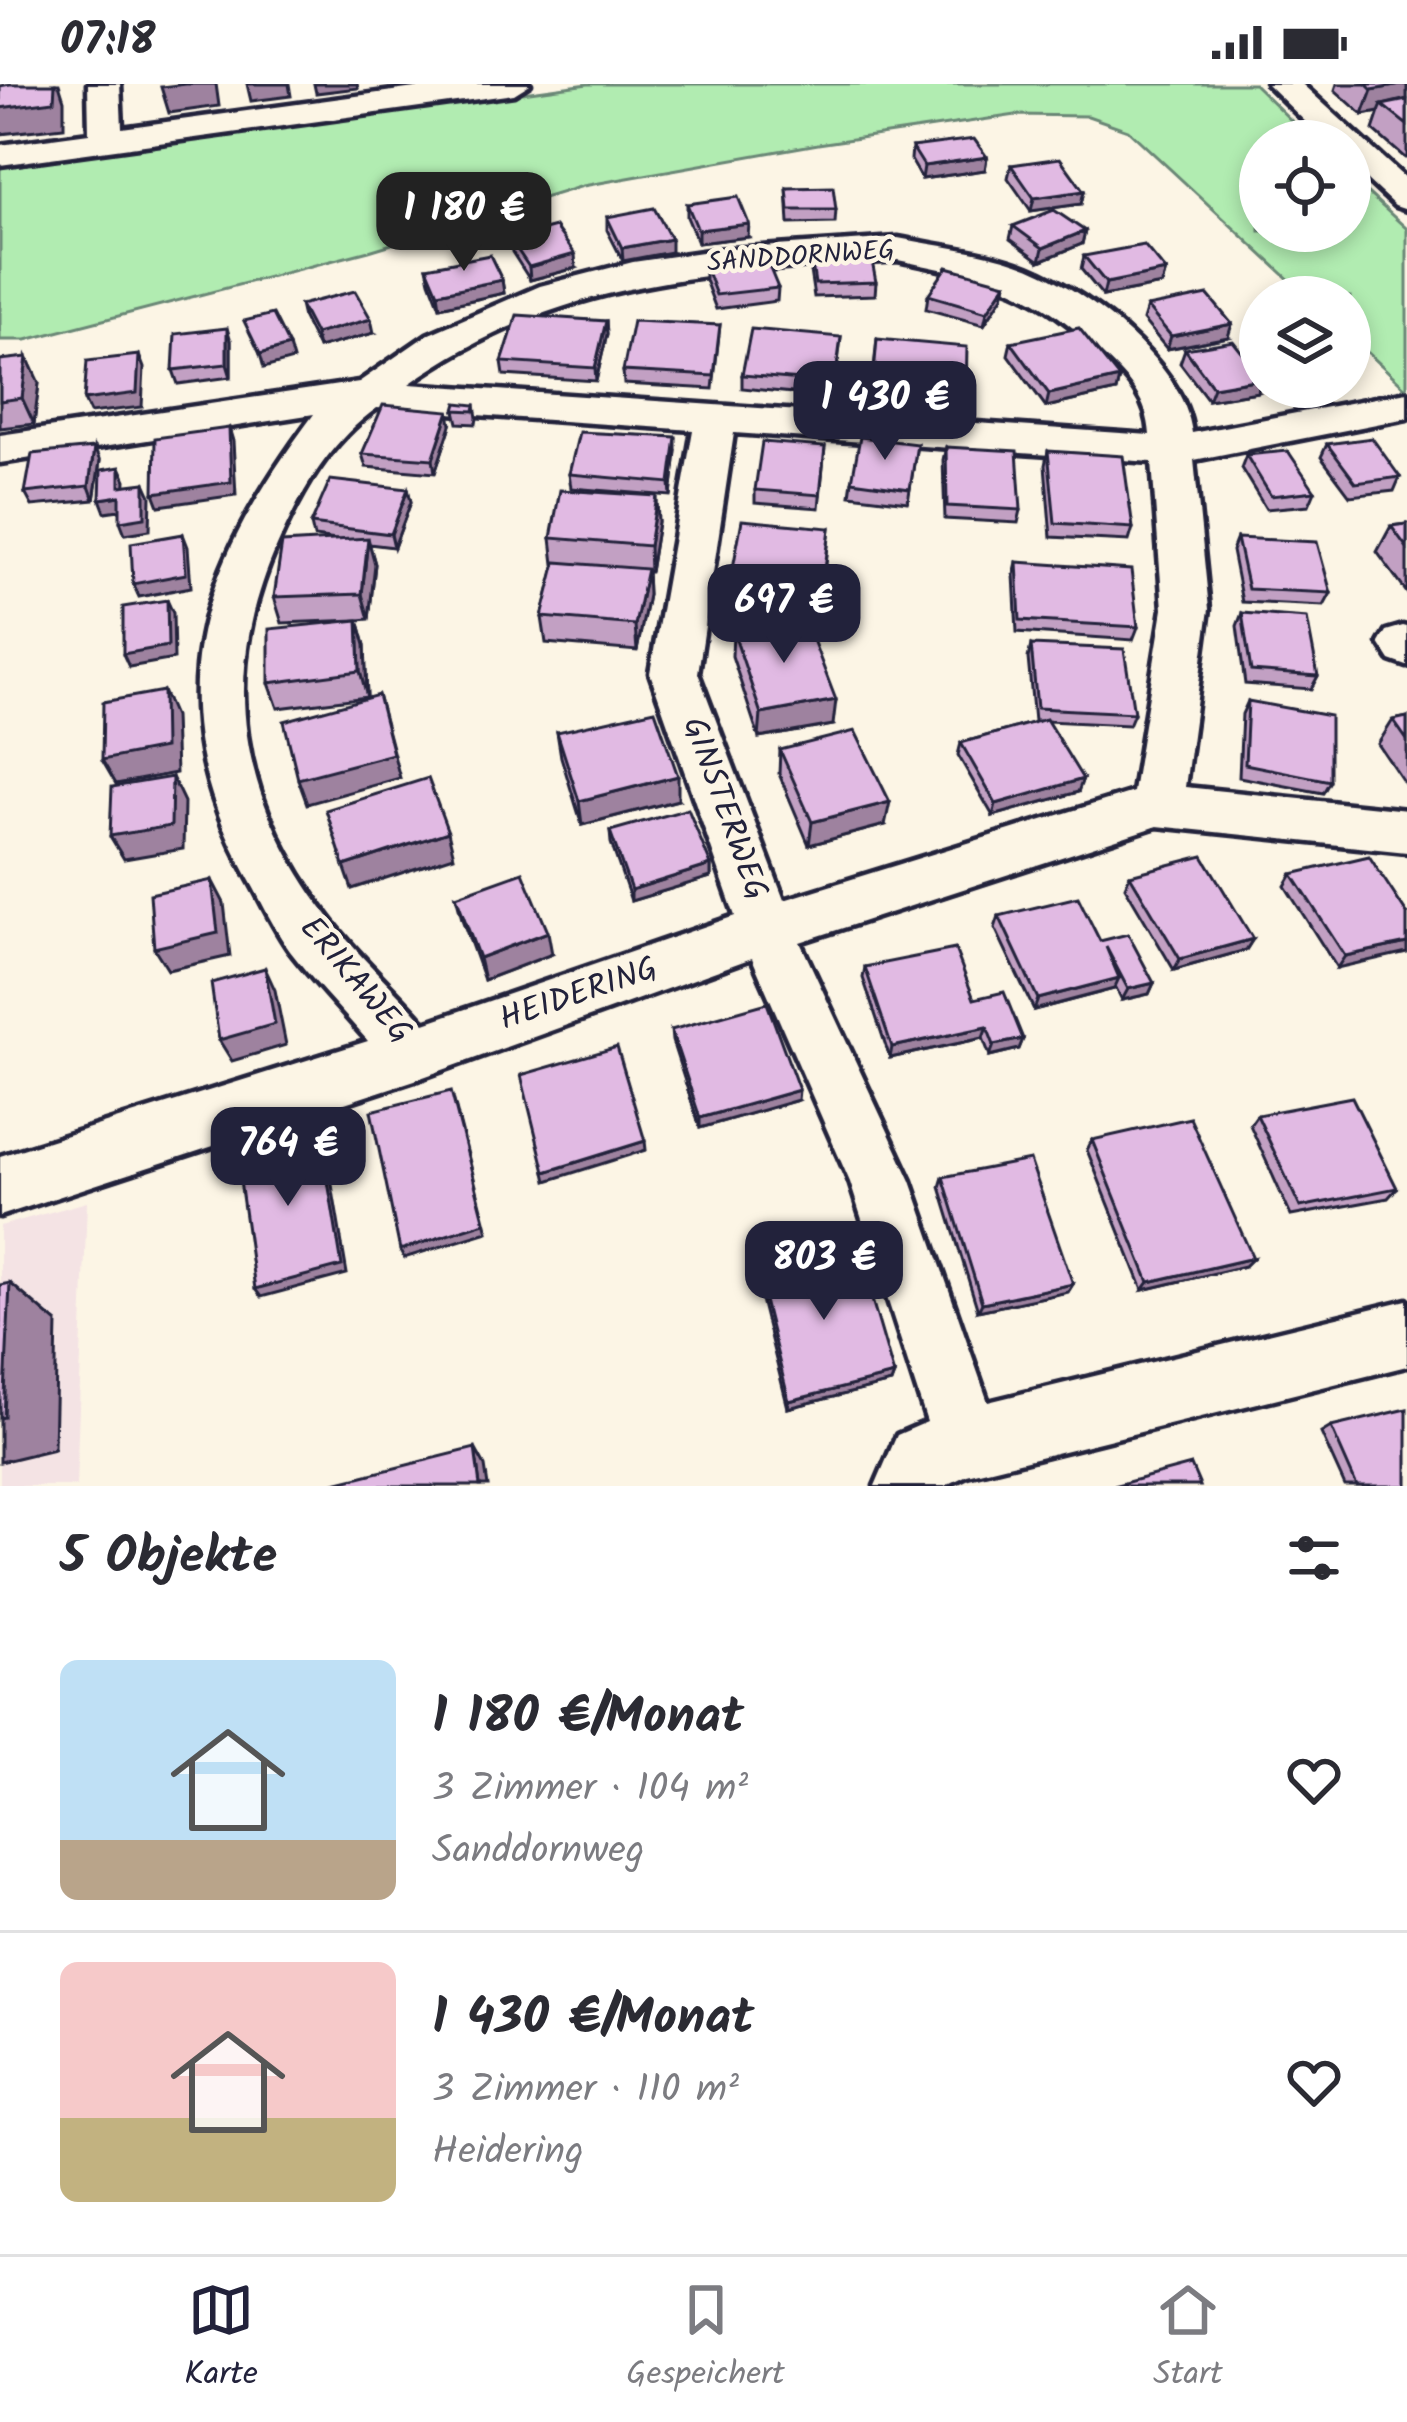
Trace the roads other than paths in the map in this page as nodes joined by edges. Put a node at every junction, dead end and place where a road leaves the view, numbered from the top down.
1 (104, 84) edge
2 (514, 84) edge
3 (1283, 84) edge
4 (1321, 120) edge
5 (106, 140) junction
6 (0, 155) edge
7 (1371, 166) edge
8 (1407, 199) edge
9 (364, 394) junction
10 (1407, 405) edge
11 (716, 418) junction
12 (0, 449) edge
13 (1173, 450) junction
14 (1157, 806) junction
15 (1407, 831) edge
16 (767, 929) junction
17 (415, 1053) junction
18 (0, 1186) edge
19 (1407, 1334) edge
20 (968, 1441) junction
21 (910, 1486) edge

1 - 5 street
2 - 5 street
3 - 4 street
5 - 6 street
7 - 8 street
9 - 11 street
9 - 12 street
9 - 13 street, SANDDORNWEG
9 - 17 street, ERIKAWEG
10 - 13 street
11 - 13 street
11 - 16 street, GINSTERWEG
13 - 14 street
14 - 15 street, HEIDERING
14 - 16 street, HEIDERING
16 - 17 street, HEIDERING
16 - 20 street, GINSTERWEG
17 - 18 street, HEIDERING
19 - 20 street
20 - 21 street

